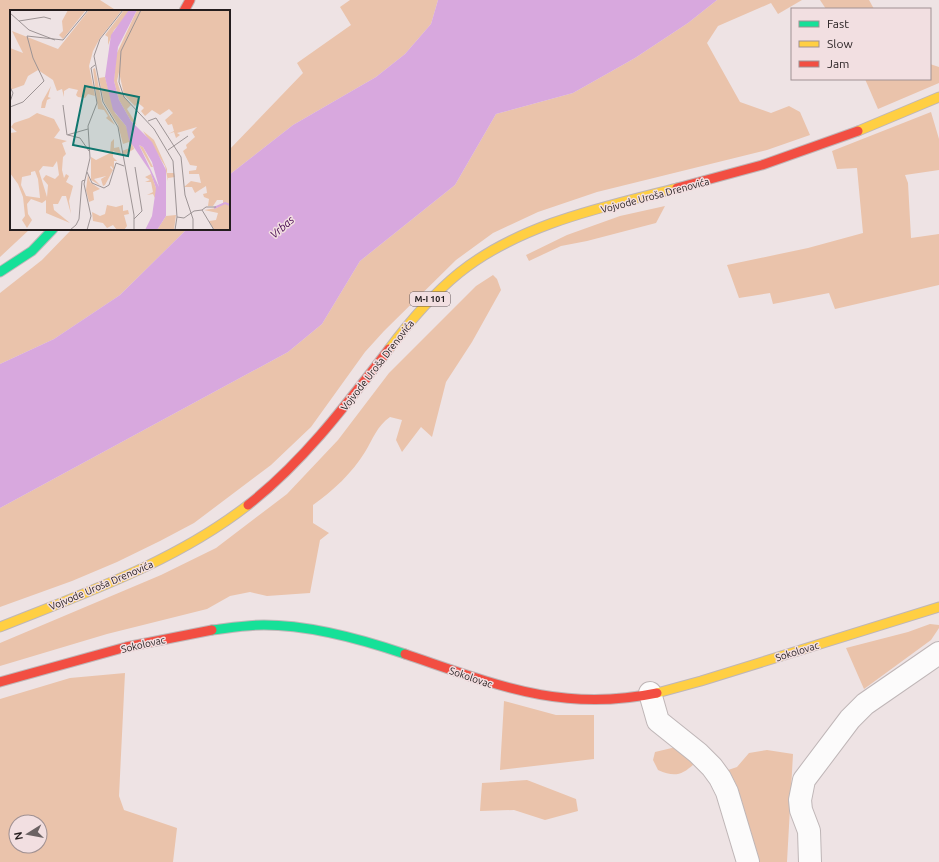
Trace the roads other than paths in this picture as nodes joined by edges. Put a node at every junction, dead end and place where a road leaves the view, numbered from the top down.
1 (190, 0) edge
2 (185, 10) edge
3 (939, 97) edge
4 (52, 230) edge
5 (0, 272) edge
6 (939, 607) edge
7 (0, 627) edge
8 (939, 653) edge
9 (0, 682) edge
10 (650, 693) junction
11 (748, 862) edge
12 (810, 862) edge

1 - 2 main road
3 - 7 main road, Vojvode Uroša Drenovića / M-I 101
4 - 5 main road
6 - 10 main road, Sokolovac
8 - 12 street
9 - 10 main road, Sokolovac
10 - 11 street

